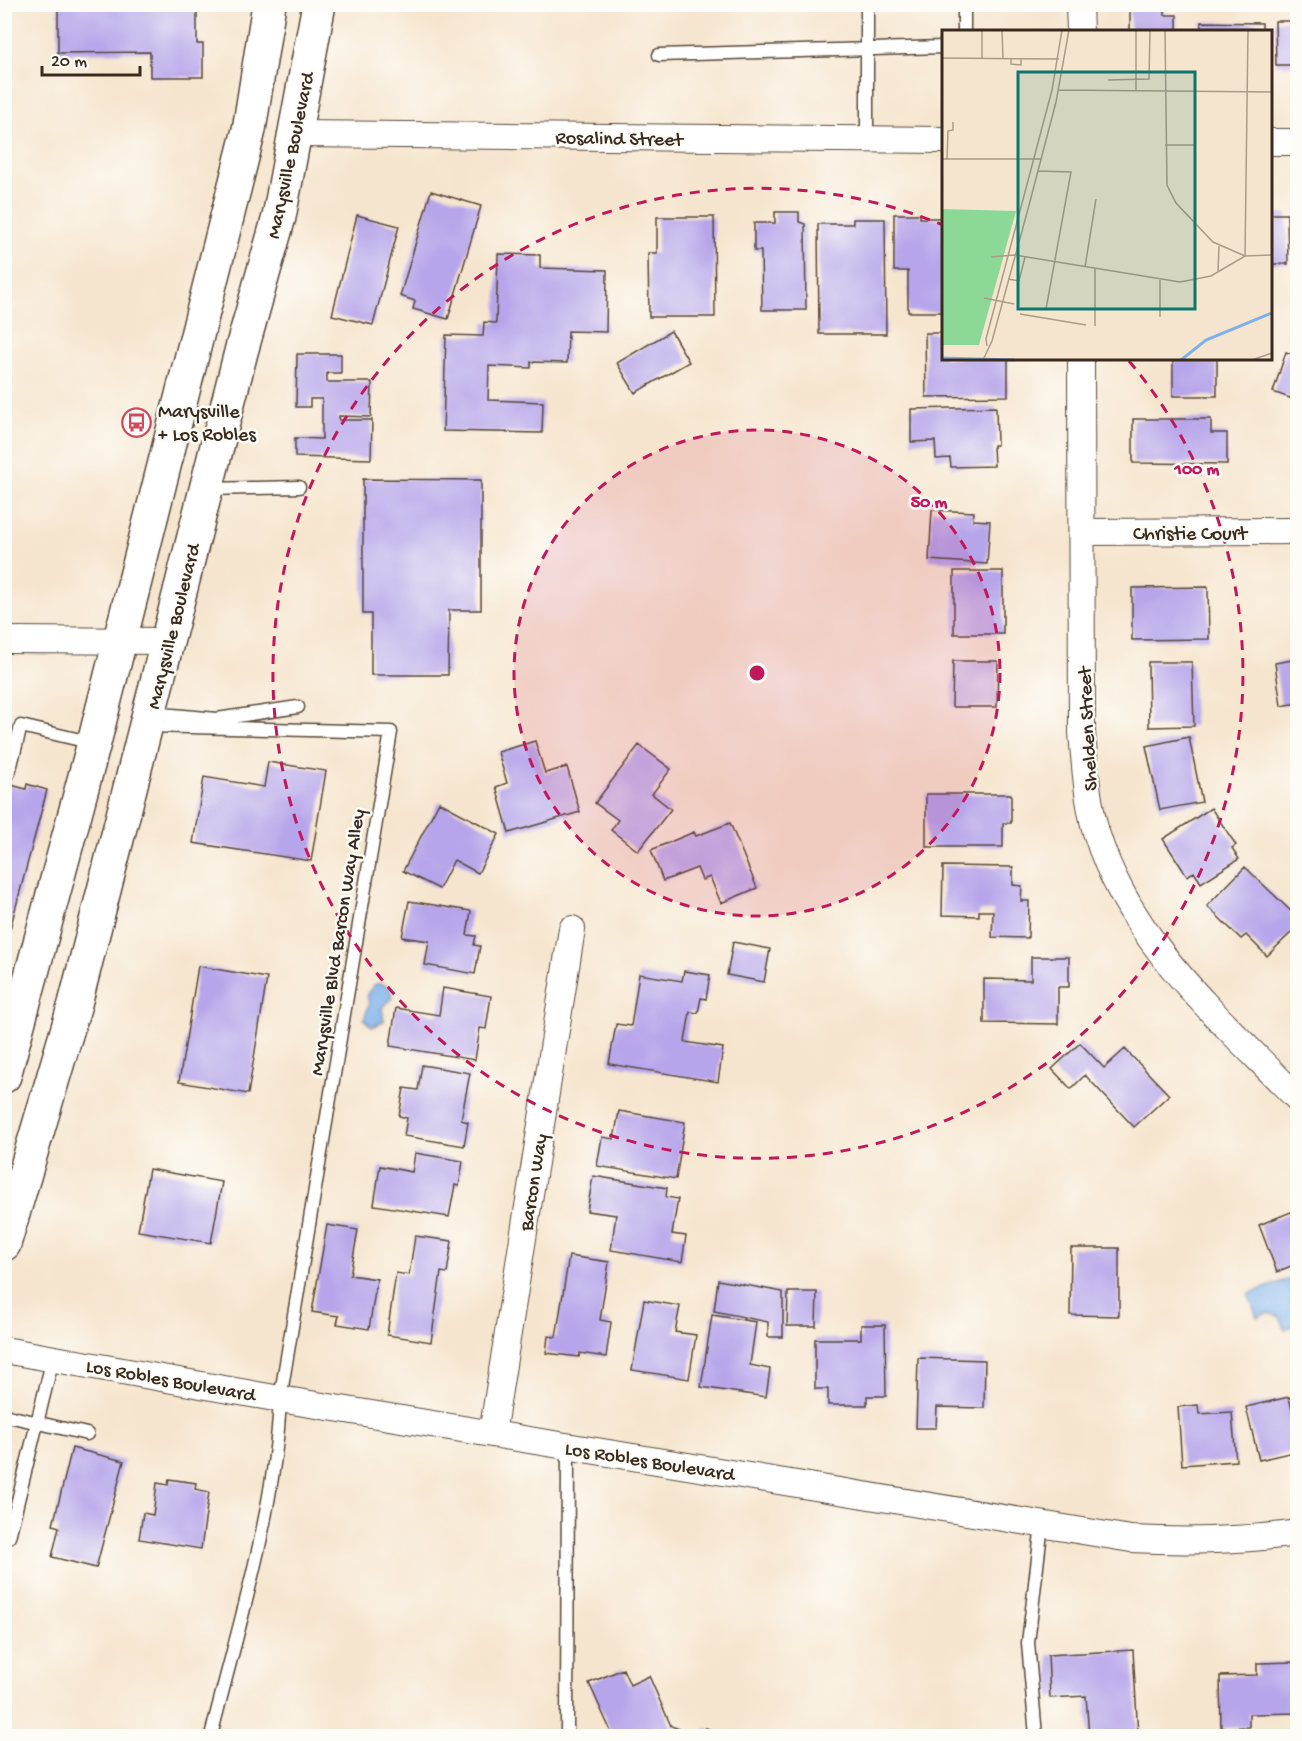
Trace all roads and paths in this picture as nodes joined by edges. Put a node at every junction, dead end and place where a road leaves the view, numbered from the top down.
1 (269, 4) edge
2 (319, 4) edge
3 (867, 4) edge
4 (964, 4) edge
5 (1079, 4) edge
6 (964, 30) edge
7 (1080, 30) edge
8 (942, 47) edge
9 (866, 49) junction
10 (659, 55) dead end
11 (249, 130) junction
12 (296, 134) junction
13 (867, 139) junction
14 (942, 140) edge
15 (1272, 142) edge
16 (1298, 142) edge
17 (1081, 360) edge
18 (299, 487) dead end
19 (207, 489) junction
20 (1298, 531) edge
21 (1082, 532) junction
22 (4, 640) edge
23 (119, 641) junction
24 (169, 641) junction
25 (298, 707) dead end
26 (148, 720) junction
27 (94, 743) junction
28 (9, 773) dead end
29 (572, 929) dead end
30 (4, 1076) edge
31 (1298, 1099) edge
32 (4, 1244) edge
33 (4, 1350) edge
34 (52, 1358) junction
35 (280, 1399) junction
36 (4, 1414) edge
37 (38, 1423) junction
38 (87, 1434) dead end
39 (492, 1434) junction
40 (568, 1447) junction
41 (1042, 1524) junction
42 (1298, 1533) edge
43 (4, 1536) edge
44 (210, 1737) edge
45 (567, 1737) edge
46 (1036, 1737) edge

1 - 11 main road
2 - 12 main road, Marysville Boulevard
3 - 9 lane
4 - 6 lane
5 - 7 street
8 - 9 lane
9 - 10 lane
9 - 13 lane
11 - 12 main road
11 - 23 main road
12 - 13 street, Rosalind Street
12 - 19 main road, Marysville Boulevard
13 - 14 street, Rosalind Street
15 - 16 street
17 - 21 street, Shelden Street
18 - 19 lane
19 - 24 main road, Marysville Boulevard
20 - 21 street, Christie Court
21 - 31 street, Shelden Street
22 - 23 street
23 - 24 street
23 - 27 main road
24 - 26 main road, Marysville Boulevard
25 - 26 lane
26 - 32 main road, Marysville Boulevard
26 - 35 lane, Marysville Blvd Barcon Way Alley
27 - 28 lane
27 - 30 main road
29 - 39 street, Barcon Way
33 - 34 street, Los Robles Boulevard
34 - 35 street, Los Robles Boulevard
34 - 37 lane
35 - 39 street, Los Robles Boulevard
35 - 44 lane
36 - 37 lane
37 - 38 lane
37 - 43 lane
39 - 40 street, Los Robles Boulevard
40 - 41 street, Los Robles Boulevard
40 - 45 lane
41 - 42 street, Los Robles Boulevard
41 - 46 lane

